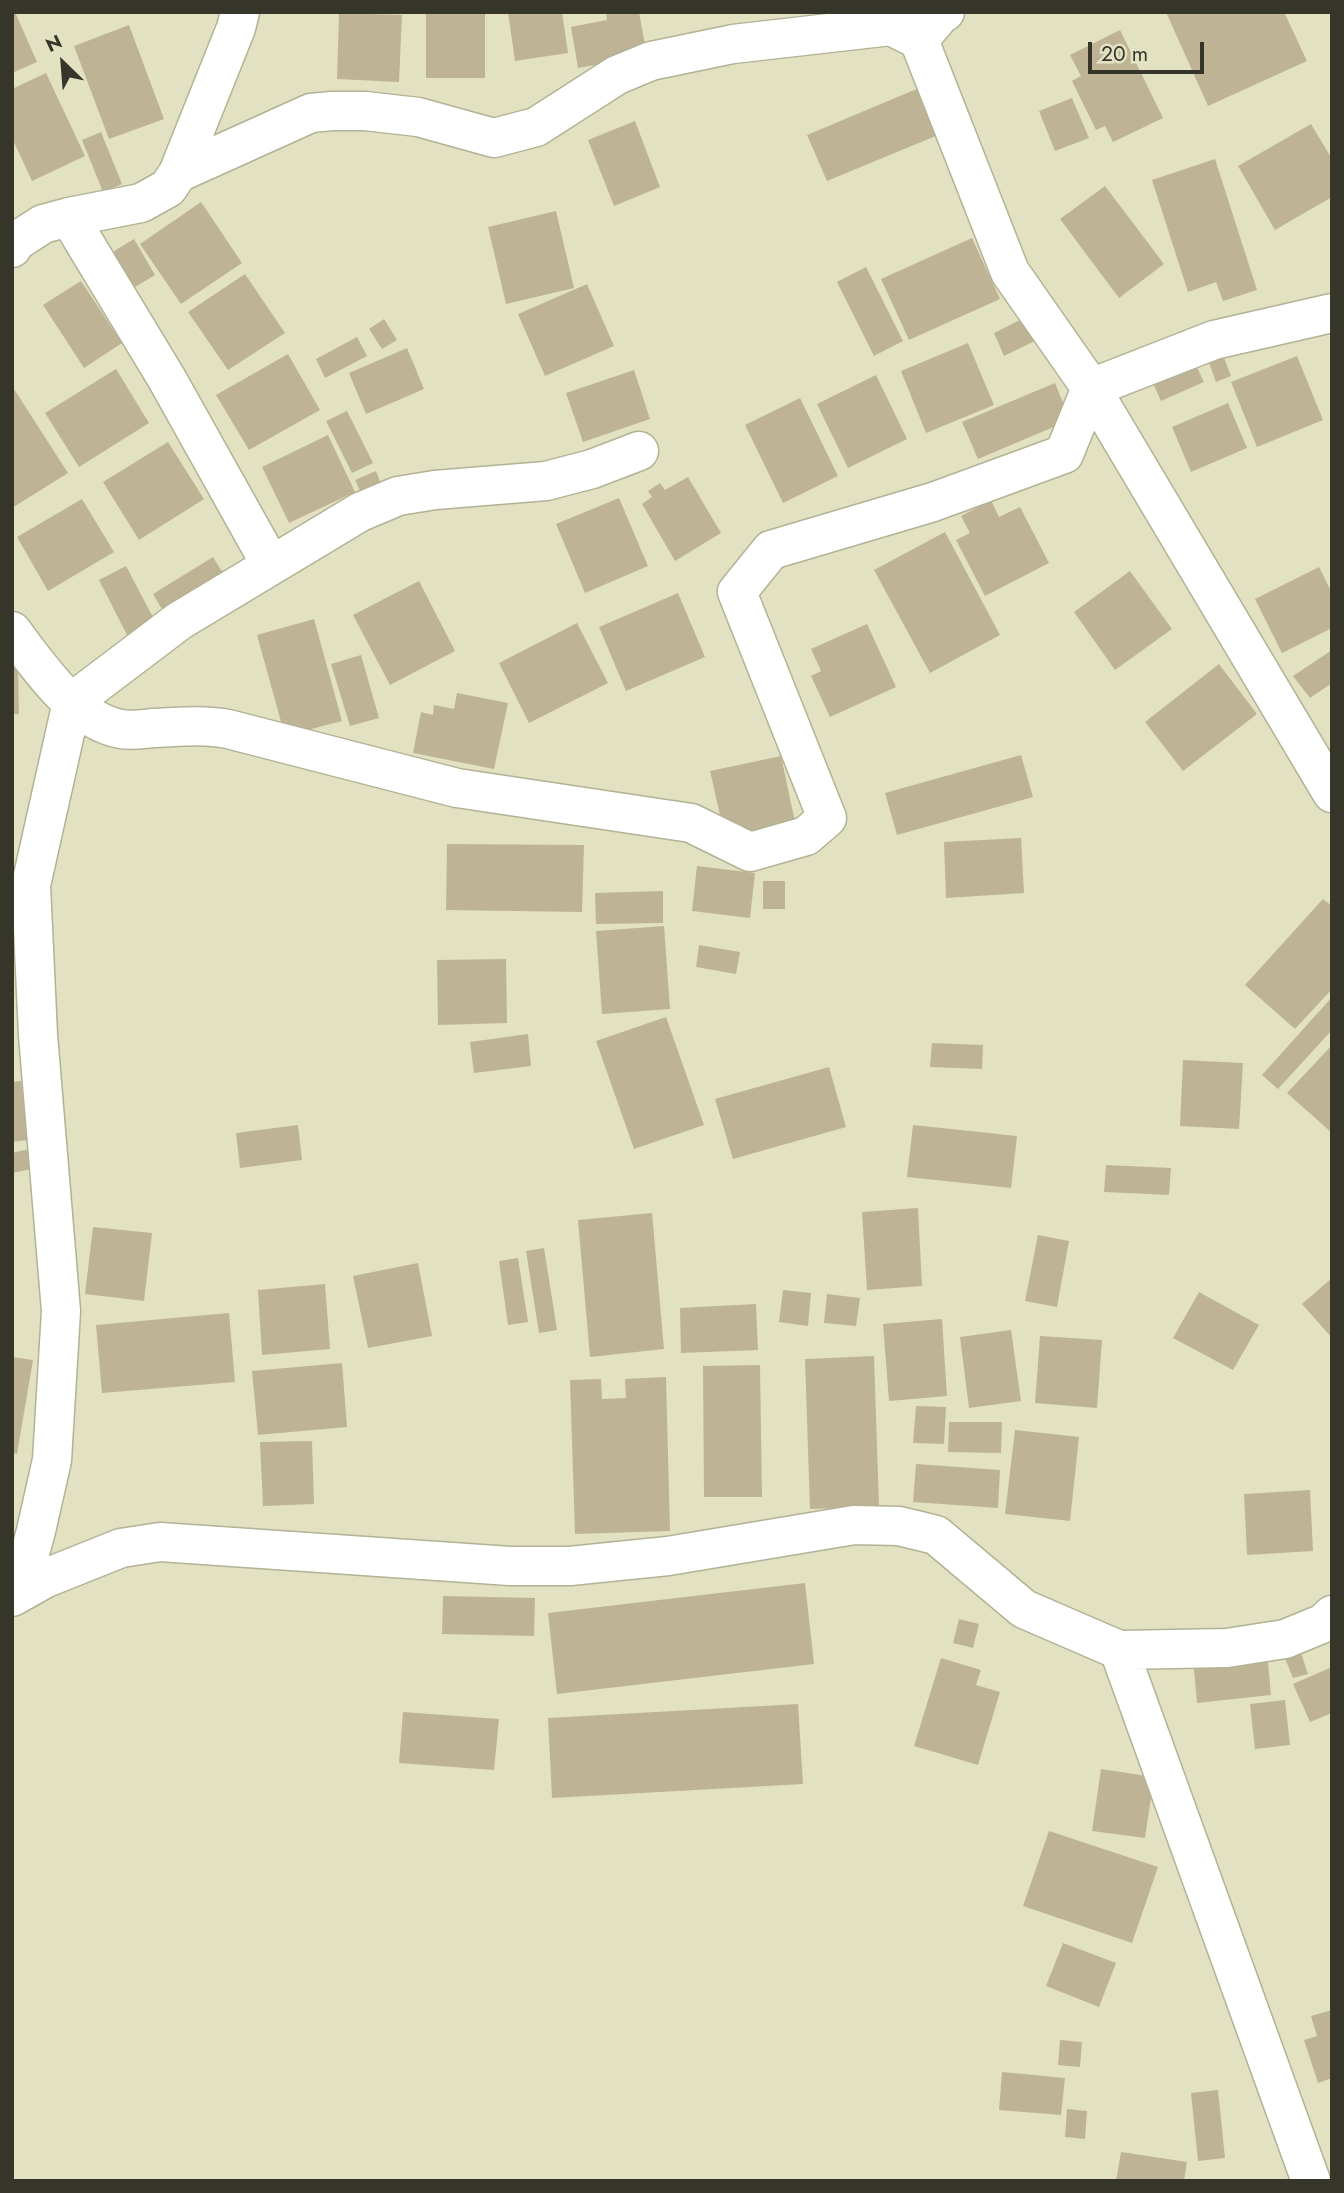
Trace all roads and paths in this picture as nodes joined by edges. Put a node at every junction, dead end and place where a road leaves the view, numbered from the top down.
1 (240, 12) edge
2 (945, 12) edge
3 (916, 26) edge
4 (178, 173) junction
5 (69, 217) junction
6 (12, 248) edge
7 (1332, 313) edge
8 (1091, 388) junction
9 (639, 451) dead end
10 (271, 565) junction
11 (12, 631) edge
12 (72, 702) junction
13 (1332, 793) edge
14 (25, 1038) edge
15 (16, 1595) edge
16 (1329, 1623) edge
17 (1119, 1650) junction
18 (1311, 2181) edge

1 - 4 street
2 - 3 street
3 - 4 street
3 - 8 street
4 - 5 street
5 - 6 street
5 - 10 street
7 - 8 street
8 - 12 street
8 - 13 street
9 - 10 street
10 - 12 street
11 - 12 street
12 - 14 street
14 - 15 street
15 - 17 street
16 - 17 street
17 - 18 street

